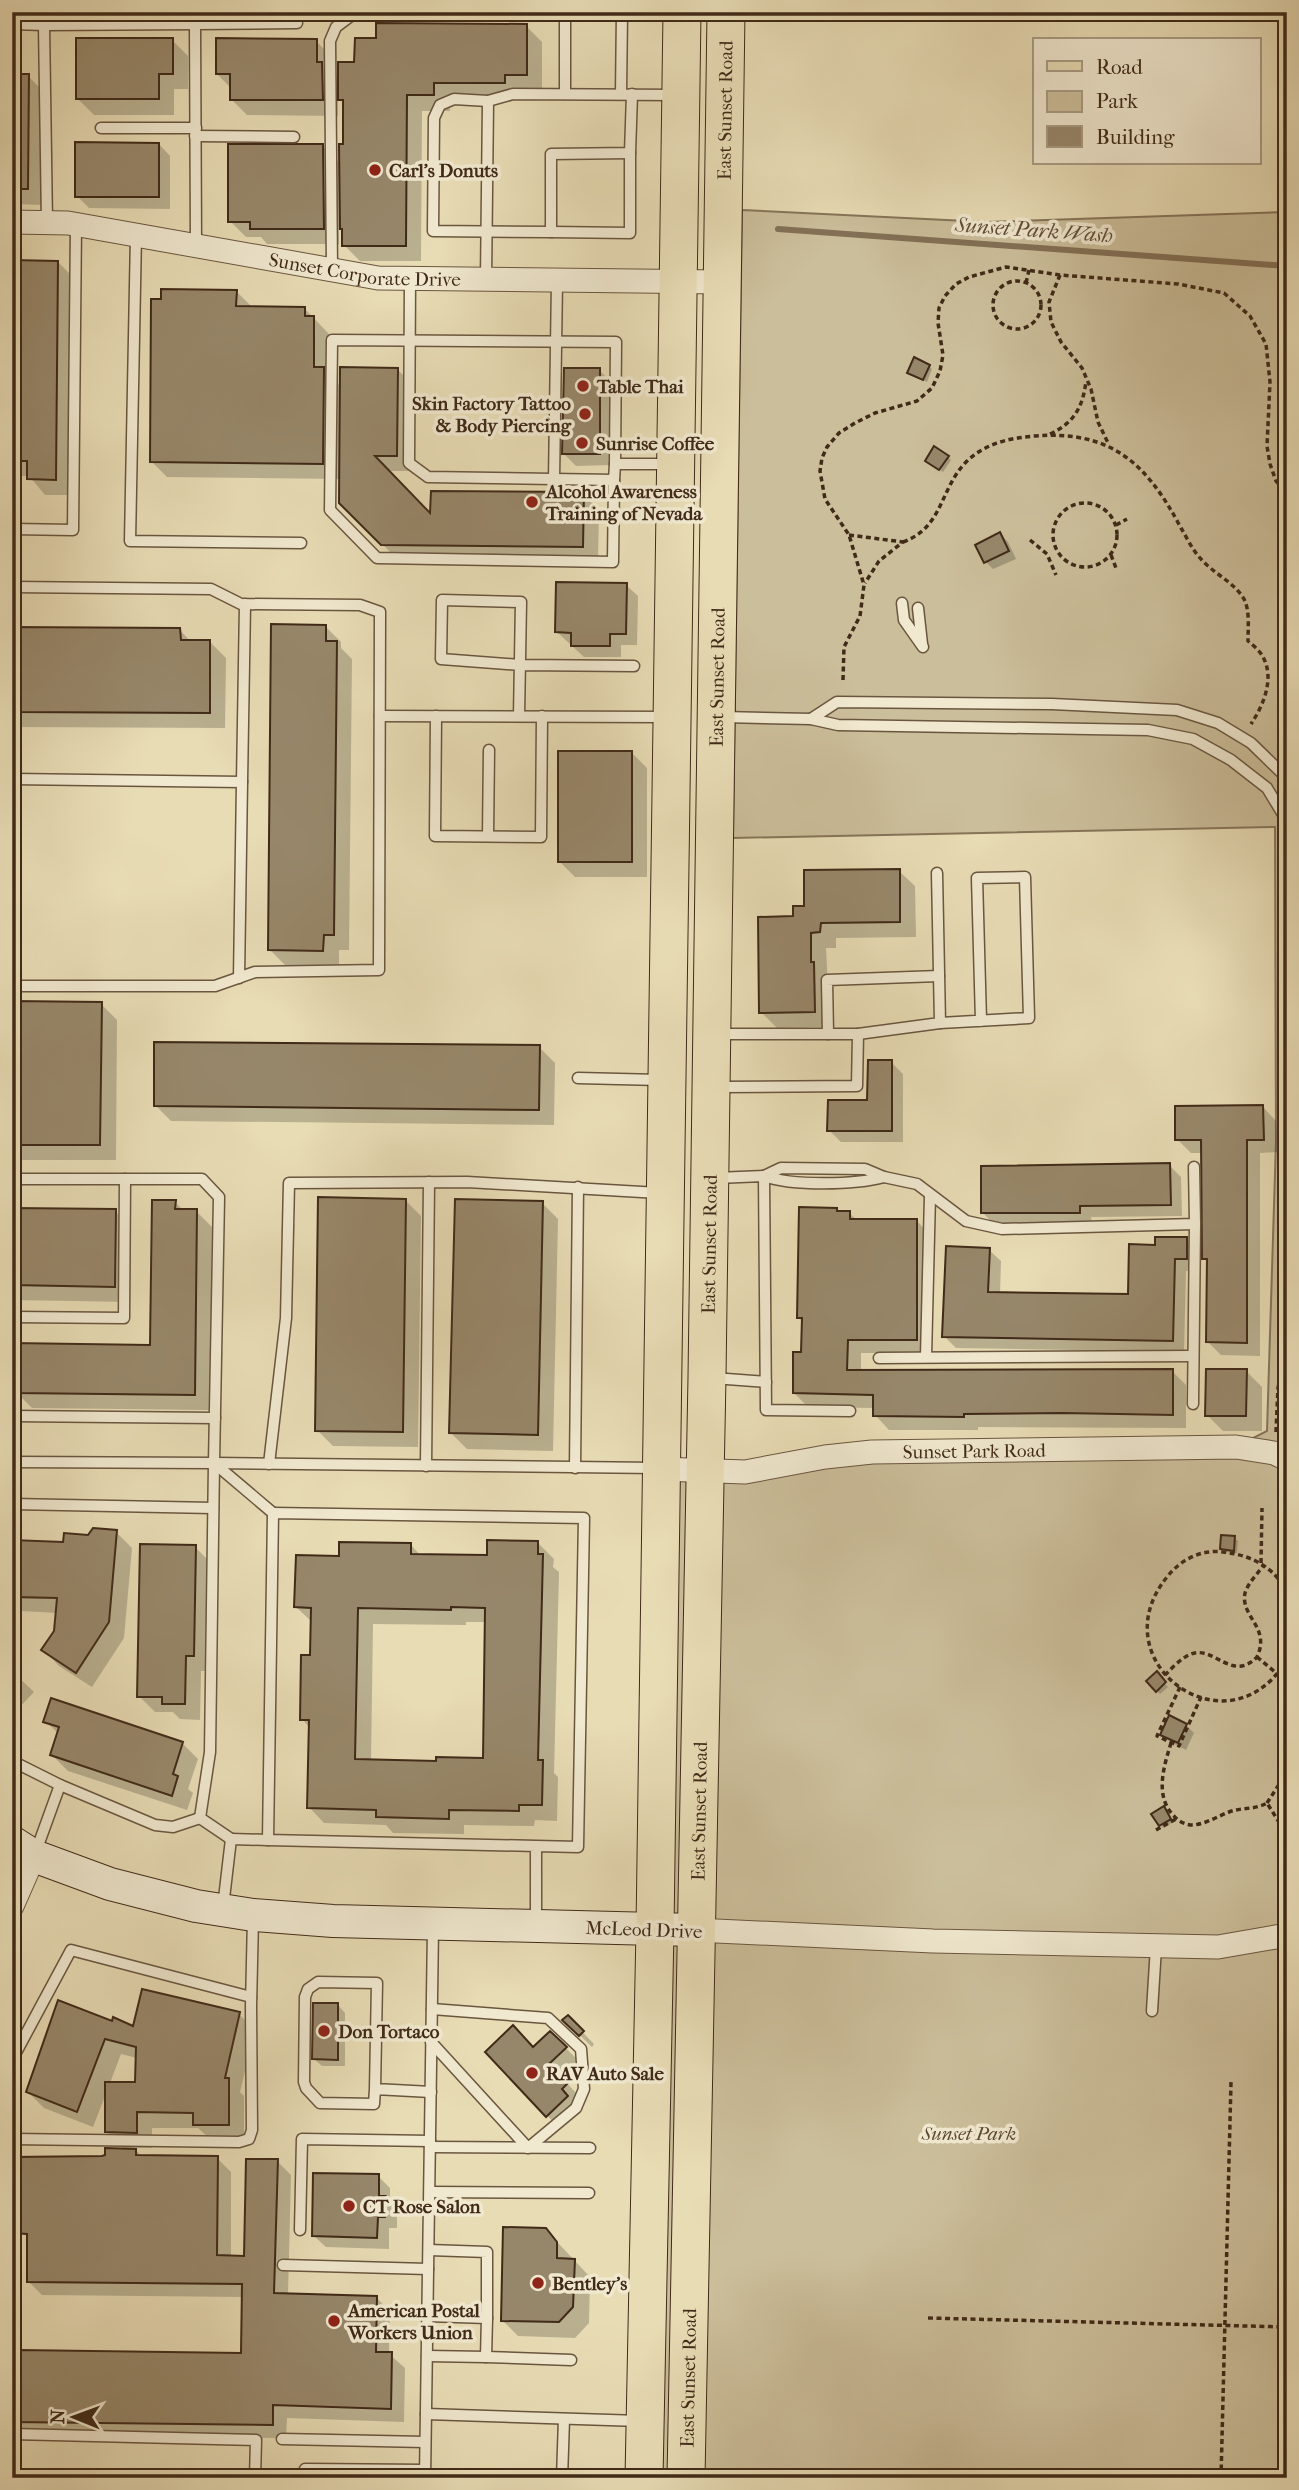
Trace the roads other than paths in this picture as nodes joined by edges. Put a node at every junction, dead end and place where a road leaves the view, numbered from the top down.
1 (682, 12) edge
2 (726, 12) edge
3 (475, 13) edge
4 (565, 13) edge
5 (622, 13) edge
6 (297, 23) dead end
7 (12, 24) edge
8 (195, 24) junction
9 (44, 25) junction
10 (565, 94) junction
11 (626, 94) junction
12 (680, 95) junction
13 (488, 101) junction
14 (101, 128) dead end
15 (195, 132) junction
16 (294, 136) dead end
17 (630, 153) junction
18 (12, 222) edge
19 (47, 223) junction
20 (76, 224) junction
21 (486, 231) junction
22 (551, 232) junction
23 (136, 235) junction
24 (196, 246) junction
25 (332, 270) junction
26 (410, 279) junction
27 (486, 280) junction
28 (557, 281) junction
29 (678, 282) junction
30 (722, 282) junction
31 (410, 340) junction
32 (555, 342) junction
33 (615, 464) junction
34 (675, 464) junction
35 (555, 479) junction
36 (614, 480) junction
37 (12, 529) edge
38 (300, 543) dead end
39 (12, 587) edge
40 (902, 603) dead end
41 (245, 604) junction
42 (918, 608) dead end
43 (520, 665) junction
44 (634, 666) dead end
45 (380, 716) junction
46 (436, 716) junction
47 (519, 716) junction
48 (542, 716) junction
49 (672, 717) junction
50 (716, 717) junction
51 (811, 719) junction
52 (489, 750) dead end
53 (1287, 778) edge
54 (12, 779) edge
55 (242, 782) junction
56 (1287, 821) edge
57 (488, 836) junction
58 (937, 873) dead end
59 (939, 976) junction
60 (239, 978) junction
61 (12, 986) edge
62 (981, 1021) junction
63 (940, 1023) junction
64 (711, 1034) junction
65 (828, 1034) junction
66 (858, 1034) junction
67 (578, 1078) dead end
68 (667, 1080) junction
69 (711, 1087) junction
70 (1194, 1167) dead end
71 (804, 1168) junction
72 (834, 1169) junction
73 (764, 1176) junction
74 (884, 1177) junction
75 (710, 1178) junction
76 (12, 1179) edge
77 (125, 1179) junction
78 (429, 1182) junction
79 (804, 1182) junction
80 (834, 1182) junction
81 (578, 1187) junction
82 (665, 1193) junction
83 (930, 1195) junction
84 (1195, 1224) junction
85 (12, 1317) edge
86 (1192, 1356) junction
87 (926, 1357) junction
88 (879, 1358) dead end
89 (707, 1377) junction
90 (766, 1382) junction
91 (1193, 1404) dead end
92 (850, 1411) dead end
93 (12, 1416) edge
94 (215, 1418) junction
95 (1280, 1456) edge
96 (12, 1462) edge
97 (214, 1463) junction
98 (269, 1464) junction
99 (426, 1466) junction
100 (575, 1468) junction
101 (661, 1469) junction
102 (705, 1470) junction
103 (12, 1503) edge
104 (213, 1508) junction
105 (273, 1513) junction
106 (12, 1760) edge
107 (60, 1785) junction
108 (200, 1818) junction
109 (232, 1839) junction
110 (268, 1840) junction
111 (536, 1846) junction
112 (23, 1849) edge
113 (12, 1906) edge
114 (237, 1912) junction
115 (433, 1923) junction
116 (536, 1926) junction
117 (655, 1928) junction
118 (695, 1930) junction
119 (1287, 1935) edge
120 (1156, 1947) junction
121 (251, 1997) junction
122 (432, 2009) junction
123 (1152, 2011) dead end
124 (432, 2042) junction
125 (12, 2060) edge
126 (375, 2089) junction
127 (431, 2092) junction
128 (12, 2139) edge
129 (430, 2144) junction
130 (528, 2148) junction
131 (590, 2148) dead end
132 (429, 2192) junction
133 (589, 2193) dead end
134 (300, 2230) dead end
135 (429, 2250) junction
136 (283, 2265) dead end
137 (428, 2269) junction
138 (427, 2316) junction
139 (487, 2318) junction
140 (427, 2356) junction
141 (486, 2357) junction
142 (571, 2360) dead end
143 (426, 2414) junction
144 (564, 2418) junction
145 (645, 2421) junction
146 (12, 2434) edge
147 (282, 2439) dead end
148 (425, 2442) junction
149 (425, 2474) edge
150 (255, 2478) edge
151 (304, 2478) edge
152 (478, 2478) edge
153 (562, 2478) edge
154 (644, 2478) edge
155 (686, 2478) edge

1 - 12 main road
2 - 30 main road, East Sunset Road
3 - 4 lane
3 - 25 lane
4 - 5 lane
4 - 10 lane
5 - 11 lane
6 - 8 lane
7 - 9 lane
8 - 9 lane
8 - 15 lane
9 - 19 lane
10 - 11 lane
10 - 13 lane
11 - 12 lane
11 - 17 lane
12 - 29 main road
13 - 21 lane
13 - 21 lane
14 - 15 lane
15 - 16 lane
15 - 24 lane
17 - 22 lane
17 - 22 lane
18 - 19 street, Sunset Corporate Drive
19 - 20 street, Sunset Corporate Drive
20 - 23 street, Sunset Corporate Drive
20 - 37 lane
21 - 22 lane
21 - 27 lane
23 - 24 street, Sunset Corporate Drive
23 - 38 lane
24 - 25 street, Sunset Corporate Drive
25 - 26 street, Sunset Corporate Drive
26 - 27 street, Sunset Corporate Drive
26 - 31 lane
27 - 28 street, Sunset Corporate Drive
28 - 29 street, Sunset Corporate Drive
28 - 32 lane
29 - 30 street, Sunset Corporate Drive
29 - 34 main road
30 - 50 main road, East Sunset Road
31 - 32 lane
31 - 35 lane
31 - 36 lane
32 - 33 lane
32 - 35 lane
33 - 34 lane
33 - 36 lane
34 - 49 main road
35 - 36 lane
39 - 41 lane
40 - 42 lane
41 - 45 lane
41 - 55 lane
43 - 43 lane
43 - 44 lane
43 - 47 lane
45 - 46 lane
45 - 60 lane
46 - 47 lane
46 - 57 lane
47 - 48 lane
48 - 49 lane
48 - 57 lane
49 - 50 main road
49 - 68 main road
50 - 51 lane
50 - 64 main road, East Sunset Road
51 - 53 lane
51 - 56 lane
52 - 57 lane
54 - 55 lane
55 - 60 lane
58 - 59 lane
59 - 63 lane
59 - 65 lane
60 - 61 lane
62 - 62 lane
62 - 63 lane
63 - 66 lane
64 - 65 lane
64 - 69 main road, East Sunset Road
65 - 66 lane
66 - 69 lane
67 - 68 lane
68 - 82 main road
69 - 75 main road, East Sunset Road
70 - 84 lane
71 - 72 lane
71 - 73 lane
71 - 79 lane
72 - 74 lane
72 - 80 lane
73 - 75 lane
73 - 79 lane
73 - 90 lane
74 - 80 lane
74 - 83 lane
75 - 89 main road, East Sunset Road
76 - 77 lane
77 - 85 lane
77 - 94 lane
78 - 81 lane
78 - 98 lane
78 - 99 lane
79 - 80 lane
81 - 82 lane
81 - 100 lane
82 - 101 main road
83 - 84 lane
83 - 87 lane
84 - 86 lane
86 - 87 lane
86 - 91 lane
87 - 88 lane
89 - 90 lane
89 - 102 main road, East Sunset Road
90 - 92 lane
93 - 94 lane
94 - 97 lane
95 - 102 street, Sunset Park Road
96 - 97 lane
97 - 98 lane
97 - 104 lane
97 - 105 lane
98 - 99 lane
99 - 100 lane
100 - 101 lane
101 - 102 street, Sunset Park Road
101 - 117 main road
102 - 118 main road, East Sunset Road
103 - 104 lane
104 - 108 lane
105 - 110 lane
105 - 111 lane
106 - 107 lane
107 - 108 lane
107 - 112 lane
108 - 109 lane
109 - 110 lane
109 - 114 lane
110 - 111 lane
111 - 116 lane
112 - 113 street
112 - 114 street, McLeod Drive
114 - 115 street, McLeod Drive
114 - 121 lane
115 - 116 street, McLeod Drive
115 - 122 lane
116 - 117 street, McLeod Drive
117 - 118 street, McLeod Drive
117 - 145 main road
118 - 120 street, McLeod Drive
118 - 155 main road, East Sunset Road
119 - 120 street, McLeod Drive
120 - 123 lane
121 - 125 lane
121 - 128 lane
122 - 124 lane
122 - 130 lane
124 - 127 lane
124 - 130 lane
126 - 126 lane
126 - 127 lane
127 - 129 lane
129 - 130 lane
129 - 132 lane
129 - 134 lane
130 - 131 lane
132 - 133 lane
132 - 135 lane
135 - 137 lane
135 - 139 lane
136 - 137 lane
137 - 138 lane
138 - 139 lane
138 - 140 lane
139 - 141 lane
140 - 141 lane
140 - 143 lane
141 - 142 lane
143 - 144 lane
143 - 148 lane
144 - 145 lane
144 - 153 lane
145 - 154 main road
146 - 150 lane
147 - 148 lane
148 - 149 lane
149 - 151 lane
149 - 152 lane

